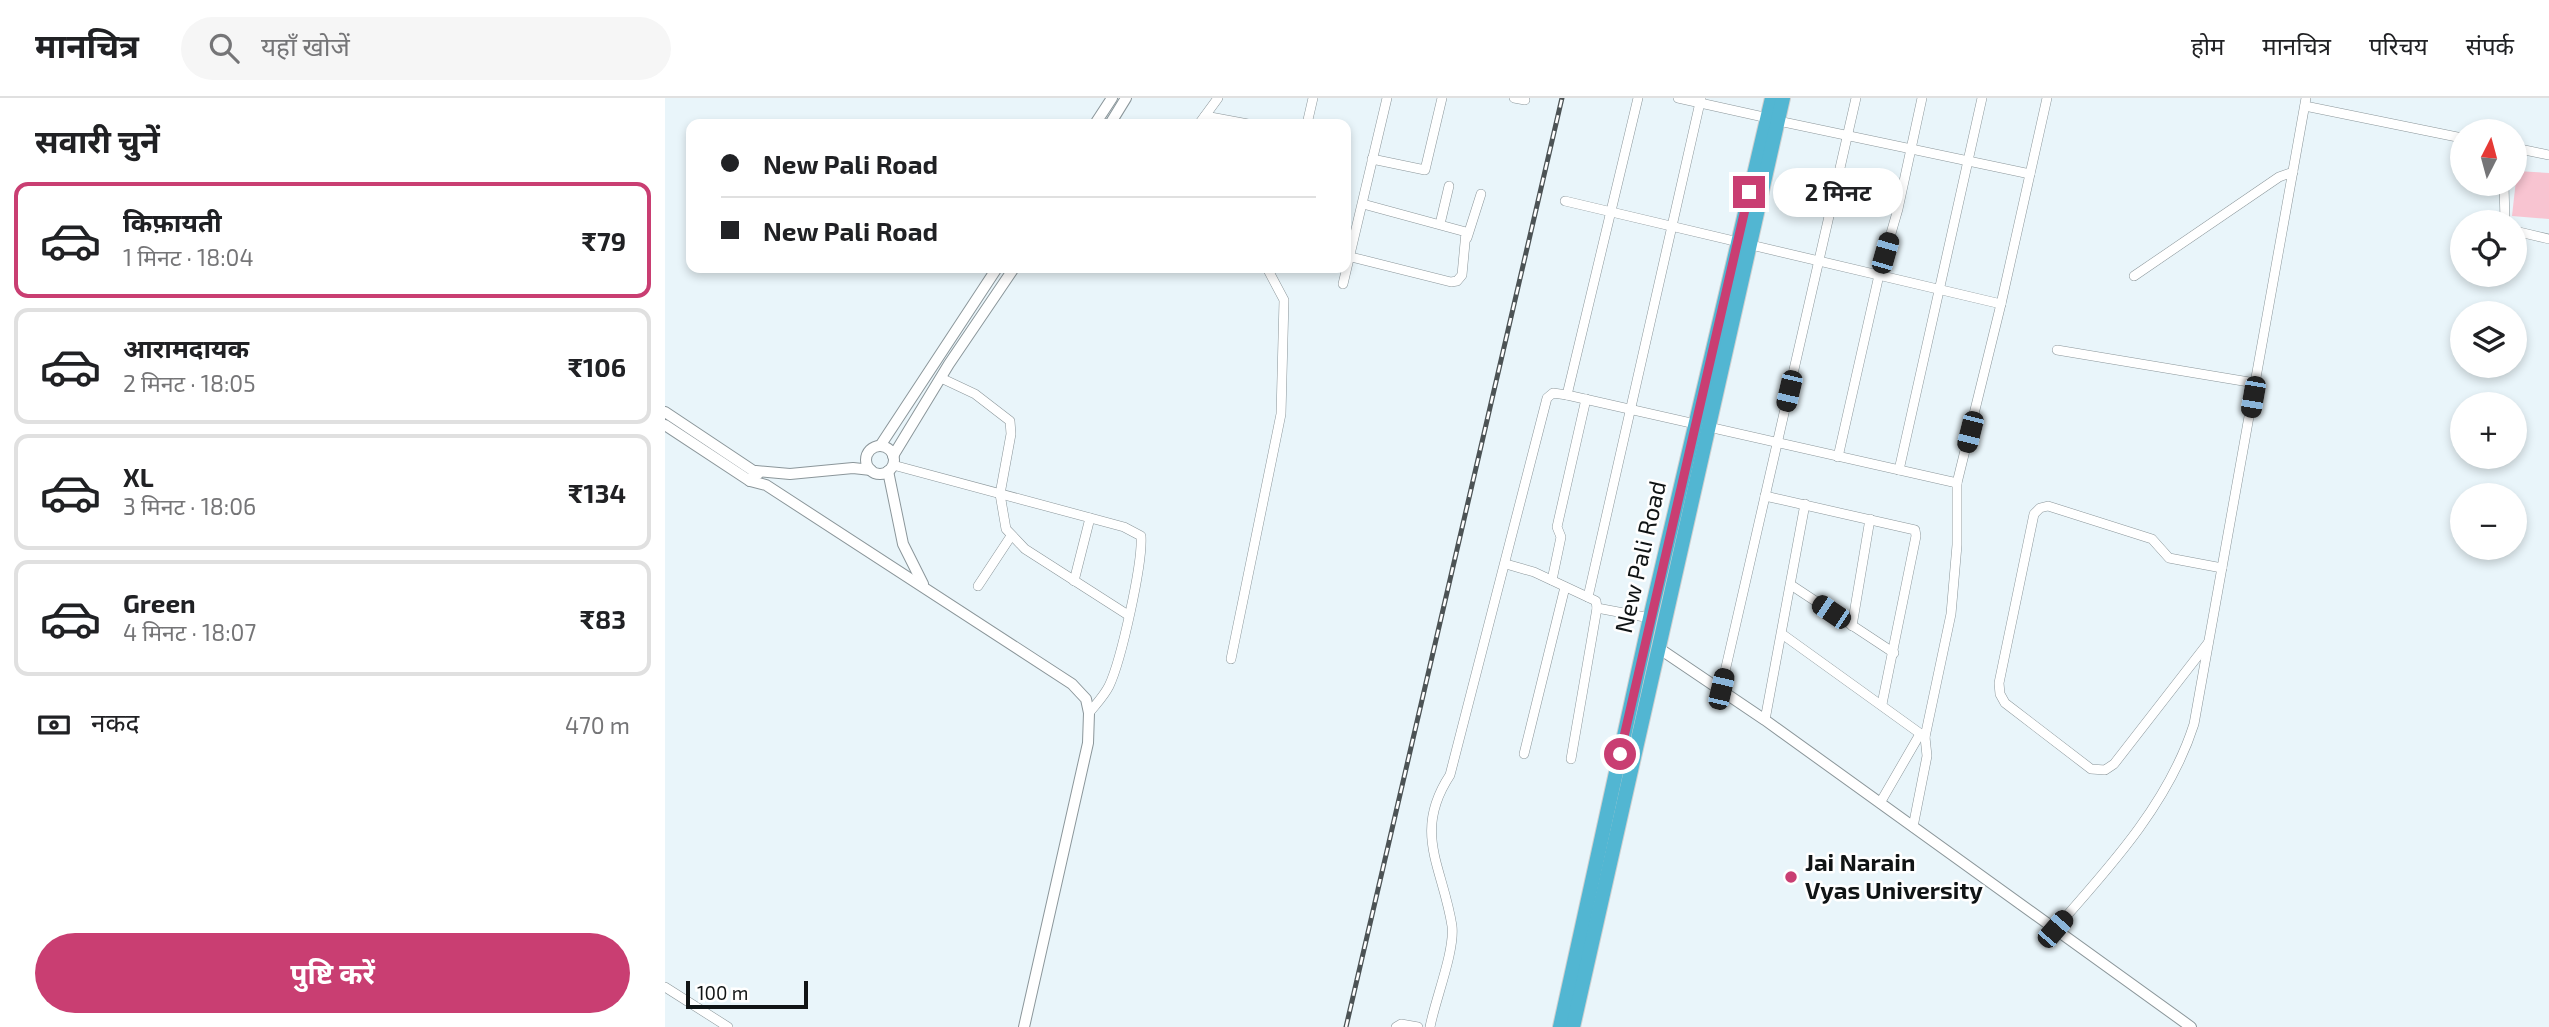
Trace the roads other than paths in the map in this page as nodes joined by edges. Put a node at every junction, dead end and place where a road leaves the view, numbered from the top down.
1 (1112, 98) edge
2 (1125, 98) edge
3 (1219, 98) edge
4 (1313, 98) edge
5 (1387, 98) edge
6 (1441, 98) edge
7 (1514, 98) edge
8 (1638, 98) edge
9 (1678, 98) edge
10 (1772, 98) edge
11 (1783, 98) edge
12 (1856, 98) edge
13 (1922, 98) edge
14 (1982, 98) edge
15 (2047, 98) edge
16 (1525, 100) dead end
17 (1700, 101) edge
18 (2305, 102) edge
19 (1097, 119) edge
20 (1113, 119) edge
21 (1203, 119) edge
22 (1308, 119) edge
23 (1773, 120) junction
24 (2450, 135) edge
25 (1847, 137) junction
26 (1911, 149) junction
27 (2527, 150) edge
28 (2549, 155) edge
29 (1372, 159) junction
30 (1968, 162) junction
31 (2293, 172) junction
32 (2030, 174) junction
33 (1449, 186) dead end
34 (1481, 194) dead end
35 (1565, 201) dead end
36 (1363, 204) junction
37 (1611, 212) junction
38 (1440, 224) junction
39 (1671, 227) junction
40 (2527, 234) edge
41 (1467, 238) junction
42 (2549, 240) edge
43 (1743, 242) junction
44 (1351, 257) joint
45 (1819, 260) junction
46 (994, 273) edge
47 (1011, 273) edge
48 (1270, 273) edge
49 (1346, 273) edge
50 (1878, 275) junction
51 (2134, 276) dead end
52 (1343, 284) dead end
53 (1940, 289) junction
54 (2001, 304) junction
55 (2057, 350) dead end
56 (941, 378) junction
57 (2255, 383) junction
58 (1567, 395) junction
59 (1586, 399) junction
60 (1629, 409) junction
61 (665, 412) edge
62 (665, 425) edge
63 (1701, 427) junction
64 (1777, 443) junction
65 (880, 446) junction
66 (868, 452) junction
67 (1838, 457) junction
68 (891, 464) junction
69 (831, 469) junction
70 (871, 470) junction
71 (1899, 470) junction
72 (753, 476) junction
73 (1958, 483) junction
74 (1000, 494) junction
75 (1765, 496) junction
76 (1805, 504) junction
77 (1090, 518) junction
78 (1870, 519) junction
79 (1011, 536) junction
80 (1506, 564) junction
81 (2222, 568) junction
82 (1552, 580) junction
83 (1074, 581) junction
84 (1791, 585) junction
85 (978, 586) dead end
86 (1565, 587) junction
87 (926, 588) junction
88 (1588, 597) junction
89 (1598, 608) junction
90 (1128, 615) junction
91 (1650, 618) junction
92 (1852, 626) junction
93 (1782, 634) junction
94 (2209, 642) junction
95 (1657, 647) junction
96 (1894, 653) junction
97 (1231, 659) dead end
98 (1721, 689) junction
99 (1882, 704) junction
100 (1089, 713) junction
101 (1765, 720) junction
102 (1923, 736) junction
103 (1524, 754) dead end
104 (1571, 759) dead end
105 (1879, 803) junction
106 (1913, 827) junction
107 (2055, 929) junction
108 (665, 987) edge
109 (729, 1027) edge
110 (1024, 1027) edge
111 (1396, 1027) edge
112 (1418, 1027) edge
113 (1430, 1027) edge
114 (1560, 1027) edge
115 (1573, 1027) edge
116 (2191, 1027) edge

1 - 19 street
2 - 20 street
3 - 21 street
4 - 22 street
5 - 29 street
6 - 29 street
7 - 16 street
8 - 37 street
9 - 17 street
10 - 23 highway, New Pali Road
11 - 23 highway, New Pali Road
12 - 25 street
13 - 26 street
14 - 30 street
15 - 32 street
17 - 23 street
17 - 39 street
18 - 24 street
18 - 31 street
23 - 25 street
23 - 43 highway, New Pali Road
25 - 26 street
25 - 45 street
26 - 30 street
26 - 50 street
27 - 28 street
29 - 36 street
30 - 32 street
30 - 53 street
31 - 51 street
31 - 57 street
32 - 54 street
33 - 38 street
34 - 41 street
35 - 37 street
36 - 38 street
36 - 44 street
37 - 39 street
37 - 58 street
38 - 41 street
39 - 43 street
39 - 60 street
40 - 42 street
41 - 44 street
43 - 45 street
43 - 63 highway, New Pali Road
45 - 50 street
45 - 64 street
46 - 65 street
47 - 56 street
48 - 97 street
49 - 52 street
50 - 53 street
50 - 67 street
53 - 54 street
53 - 71 street
54 - 73 street
55 - 57 street
56 - 68 street
56 - 74 street
57 - 81 street
58 - 59 street
58 - 80 street
59 - 60 street
59 - 82 street
60 - 63 street
60 - 88 street
61 - 72 street
62 - 72 street
63 - 64 street
63 - 91 highway, New Pali Road
63 - 95 highway, New Pali Road
64 - 67 street
64 - 75 street
65 - 66 street
65 - 68 street
66 - 69 street
66 - 70 street
67 - 71 street
68 - 70 street
68 - 74 street
68 - 87 street
69 - 70 street
69 - 72 street
71 - 73 street
72 - 87 street
73 - 102 street
74 - 77 street
74 - 79 street
75 - 76 street
75 - 98 street
76 - 78 street
76 - 84 street
77 - 83 street
77 - 90 street
78 - 92 street
78 - 96 street
79 - 83 street
79 - 85 street
80 - 82 street
80 - 113 street
81 - 94 street
81 - 94 street
82 - 86 street
83 - 90 street
84 - 92 street
84 - 93 street
86 - 88 street
86 - 103 street
87 - 100 street
88 - 89 street
89 - 91 street
89 - 104 street
90 - 100 street
91 - 114 highway, New Pali Road
92 - 96 street
93 - 99 street
93 - 101 street
94 - 107 street
95 - 98 street
95 - 115 highway, New Pali Road
96 - 99 street
98 - 101 street
99 - 102 street
100 - 110 street
101 - 105 street
102 - 105 street
102 - 106 street
105 - 106 street
106 - 107 street
107 - 116 street
108 - 109 street
111 - 112 street

